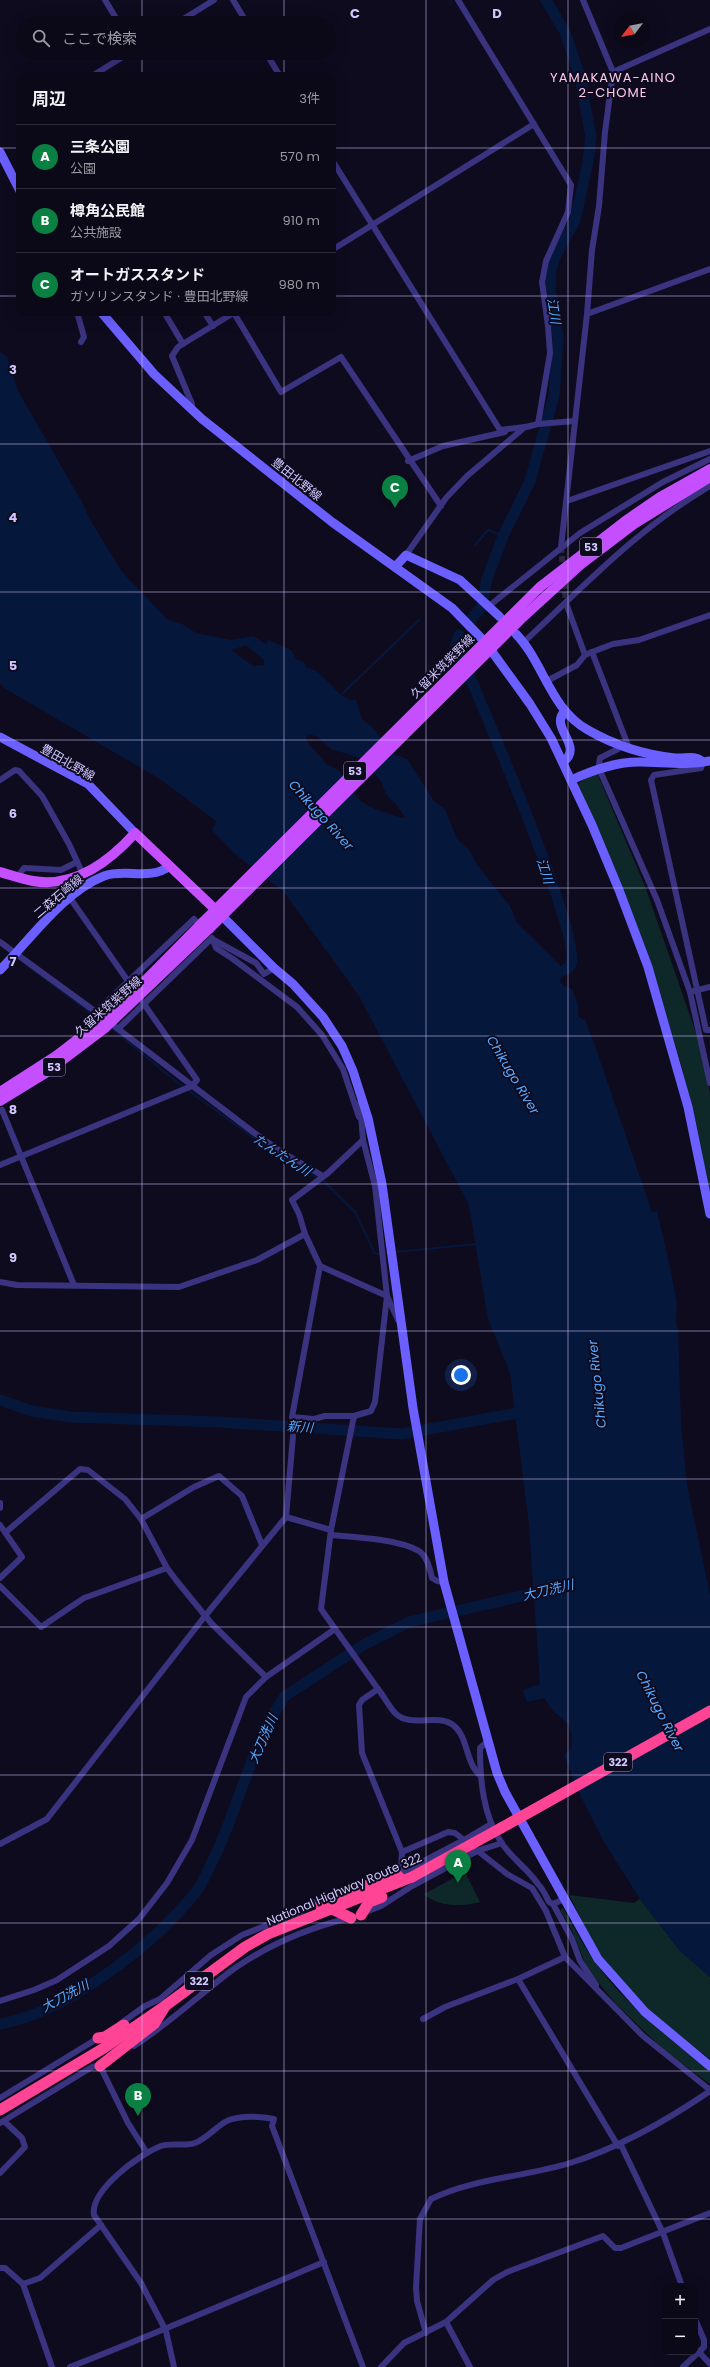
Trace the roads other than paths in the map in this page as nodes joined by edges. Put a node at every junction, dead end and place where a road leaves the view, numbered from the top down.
1 (105, 0) edge
2 (214, 0) edge
3 (233, 0) edge
4 (458, 0) edge
5 (583, 0) edge
6 (115, 16) edge
7 (188, 16) edge
8 (243, 16) edge
9 (710, 29) edge
10 (118, 60) edge
11 (270, 60) edge
12 (98, 72) edge
13 (278, 72) edge
14 (613, 72) junction
15 (534, 124) junction
16 (0, 152) edge
17 (336, 166) edge
18 (16, 183) edge
19 (372, 224) junction
20 (336, 247) edge
21 (710, 269) edge
22 (587, 314) junction
23 (78, 316) edge
24 (103, 316) edge
25 (166, 316) edge
26 (207, 316) edge
27 (228, 316) edge
28 (236, 316) edge
29 (213, 326) junction
30 (81, 342) dead end
31 (183, 344) junction
32 (192, 410) junction
33 (575, 421) junction
34 (538, 424) junction
35 (525, 427) junction
36 (710, 451) edge
37 (710, 459) edge
38 (408, 461) junction
39 (710, 469) edge
40 (710, 477) edge
41 (710, 486) edge
42 (567, 501) junction
43 (441, 506) junction
44 (561, 548) junction
45 (406, 555) junction
46 (395, 568) junction
47 (485, 603) junction
48 (566, 603) junction
49 (710, 615) edge
50 (500, 617) dead end
51 (516, 634) dead end
52 (524, 642) junction
53 (484, 649) junction
54 (592, 652) junction
55 (585, 655) junction
56 (545, 682) junction
57 (565, 711) junction
58 (0, 737) edge
59 (620, 744) junction
60 (629, 748) junction
61 (563, 762) junction
62 (707, 762) edge
63 (599, 764) dead end
64 (601, 773) dead end
65 (0, 780) edge
66 (571, 780) junction
67 (135, 833) junction
68 (77, 862) junction
69 (170, 866) junction
70 (81, 870) dead end
71 (0, 872) edge
72 (18, 876) junction
73 (70, 898) junction
74 (219, 913) junction
75 (208, 930) junction
76 (0, 942) edge
77 (15, 954) junction
78 (274, 968) junction
79 (0, 970) edge
80 (130, 982) junction
81 (710, 987) edge
82 (699, 989) junction
83 (690, 992) junction
84 (145, 1005) junction
85 (96, 1012) junction
86 (102, 1026) junction
87 (118, 1029) junction
88 (710, 1030) edge
89 (710, 1084) edge
90 (192, 1086) junction
91 (359, 1090) junction
92 (0, 1092) edge
93 (0, 1102) edge
94 (0, 1111) edge
95 (362, 1126) junction
96 (363, 1140) junction
97 (21, 1156) junction
98 (0, 1165) edge
99 (323, 1176) junction
100 (710, 1214) edge
101 (305, 1234) junction
102 (320, 1266) junction
103 (0, 1282) edge
104 (74, 1285) junction
105 (387, 1296) junction
106 (402, 1329) junction
107 (354, 1416) junction
108 (293, 1436) dead end
109 (0, 1503) edge
110 (0, 1508) edge
111 (286, 1517) junction
112 (141, 1519) junction
113 (0, 1525) edge
114 (6, 1532) junction
115 (331, 1532) junction
116 (262, 1544) junction
117 (167, 1568) junction
118 (0, 1578) edge
119 (444, 1582) junction
120 (0, 1586) edge
121 (205, 1616) junction
122 (335, 1629) junction
123 (266, 1676) junction
124 (378, 1689) junction
125 (710, 1711) edge
126 (489, 1740) junction
127 (481, 1776) junction
128 (522, 1816) junction
129 (496, 1826) junction
130 (464, 1840) junction
131 (502, 1843) junction
132 (0, 1844) edge
133 (477, 1850) junction
134 (402, 1852) junction
135 (401, 1868) junction
136 (407, 1879) junction
137 (351, 1891) junction
138 (564, 1899) junction
139 (553, 1904) junction
140 (330, 1908) junction
141 (356, 1916) junction
142 (299, 1921) junction
143 (254, 1936) junction
144 (264, 1950) junction
145 (564, 1957) junction
146 (518, 1979) junction
147 (601, 1992) junction
148 (0, 2000) edge
149 (165, 2006) junction
150 (423, 2019) dead end
151 (98, 2038) junction
152 (100, 2066) junction
153 (710, 2066) edge
154 (710, 2090) edge
155 (0, 2098) edge
156 (0, 2110) edge
157 (2, 2122) edge
158 (620, 2145) junction
159 (147, 2153) junction
160 (0, 2173) edge
161 (710, 2213) edge
162 (101, 2225) junction
163 (663, 2232) junction
164 (324, 2262) junction
165 (0, 2268) edge
166 (681, 2283) edge
167 (23, 2284) junction
168 (446, 2322) junction
169 (698, 2326) edge
170 (166, 2331) junction
171 (426, 2333) junction
172 (700, 2353) junction
173 (710, 2364) edge
174 (52, 2367) edge
175 (70, 2367) edge
176 (174, 2367) edge
177 (363, 2367) edge
178 (382, 2367) edge
179 (470, 2367) edge
180 (683, 2367) edge

1 - 6 street
2 - 7 street
3 - 8 street
4 - 15 street
5 - 14 street
9 - 14 street
10 - 12 street
11 - 13 street
14 - 22 street
15 - 19 street
15 - 34 street
16 - 18 street
17 - 19 street
19 - 20 street
19 - 35 street
21 - 22 street
22 - 33 street
23 - 30 street
24 - 32 street, 豊田北野線
25 - 31 street
26 - 29 street
27 - 29 street
28 - 38 street
29 - 31 street
31 - 32 street
32 - 46 street, 豊田北野線
33 - 34 street
33 - 42 street
34 - 35 street
35 - 38 street
35 - 43 street
36 - 42 street
37 - 44 street
38 - 43 street
39 - 53 main road, 久留米筑紫野線 / 53
40 - 53 main road, 久留米筑紫野線 / 53
41 - 48 street
42 - 44 street
43 - 45 street
44 - 47 street
45 - 46 street
45 - 47 street
46 - 53 street, 豊田北野線
47 - 50 street
48 - 52 street
48 - 55 street
49 - 54 street
51 - 52 street
52 - 56 street
53 - 61 street, 豊田北野線
53 - 74 main road, 久留米筑紫野線 / 53
54 - 55 street
54 - 60 street
55 - 56 street
56 - 57 street
57 - 59 street
57 - 61 street
58 - 67 street, 豊田北野線
59 - 60 street
59 - 63 street
60 - 62 street
61 - 66 street, 豊田北野線
62 - 66 street
62 - 82 street
64 - 83 street
65 - 68 street
66 - 100 street, 豊田北野線
67 - 69 main road
67 - 72 main road
68 - 70 street
68 - 72 street
69 - 73 street, 二森石崎線
69 - 74 main road
71 - 72 main road
73 - 77 street, 二森石崎線
73 - 80 street
74 - 75 main road, 久留米筑紫野線 / 53
74 - 78 street
75 - 78 street
75 - 80 street
75 - 84 street
75 - 86 main road, 久留米筑紫野線 / 53, bridge
75 - 95 street
76 - 77 street
77 - 79 street, 二森石崎線
77 - 85 street
78 - 91 street
80 - 84 street
80 - 85 street
81 - 82 street
82 - 83 street
82 - 88 street
83 - 89 street
84 - 87 street
84 - 90 street
85 - 87 street
86 - 92 main road, 久留米筑紫野線 / 53
86 - 93 main road, 久留米筑紫野線 / 53
87 - 90 street
90 - 97 street
90 - 99 street
91 - 95 street
91 - 106 street
94 - 97 street
95 - 96 street
96 - 99 street
96 - 105 street
97 - 98 street
97 - 104 street
99 - 101 street
101 - 102 street
101 - 104 street
102 - 105 street
102 - 107 street
103 - 104 street
105 - 106 street
105 - 107 street
106 - 119 street
107 - 115 street
108 - 111 street
109 - 110 street
111 - 115 street
111 - 116 street
112 - 114 street
112 - 116 street
112 - 117 street
113 - 114 street
114 - 118 street
115 - 119 street
115 - 122 street
116 - 121 street
117 - 120 street
117 - 121 street
119 - 126 street
121 - 123 street
121 - 132 street
122 - 123 street
122 - 124 street
123 - 148 street
124 - 127 street
124 - 134 street
125 - 128 highway, National Highway Route 322 / 322
126 - 127 street
126 - 128 street
127 - 129 street
128 - 129 highway, National Highway Route 322 / 322
128 - 138 street
129 - 130 street
129 - 131 street
129 - 136 highway, National Highway Route 322 / 322, bridge
130 - 133 street
130 - 134 street
130 - 135 street
131 - 133 street
131 - 139 street
133 - 141 street
133 - 145 street
134 - 135 street
135 - 137 street
136 - 137 highway
136 - 140 highway, National Highway Route 322 / 322
136 - 141 highway
137 - 142 highway
137 - 143 street
138 - 139 street
138 - 153 street
139 - 147 street
140 - 141 highway
140 - 142 highway, National Highway Route 322 / 322
141 - 144 street
142 - 143 highway, National Highway Route 322 / 322
143 - 144 street
143 - 149 highway, National Highway Route 322 / 322
143 - 151 street
144 - 152 street
145 - 146 street
145 - 147 street
146 - 150 street
146 - 158 street
147 - 154 street
149 - 151 highway
149 - 152 highway
149 - 156 highway, National Highway Route 322 / 322
151 - 155 street
152 - 157 street
152 - 159 street
154 - 158 street
157 - 160 street
158 - 163 street
158 - 171 street
159 - 162 street
159 - 164 street
161 - 163 street
162 - 167 street
162 - 170 street
163 - 166 street
163 - 168 street
164 - 170 street
164 - 177 street
165 - 167 street
167 - 174 street
168 - 171 street
168 - 179 street
169 - 172 street
170 - 175 street
170 - 176 street
171 - 178 street
172 - 173 street
172 - 180 street

